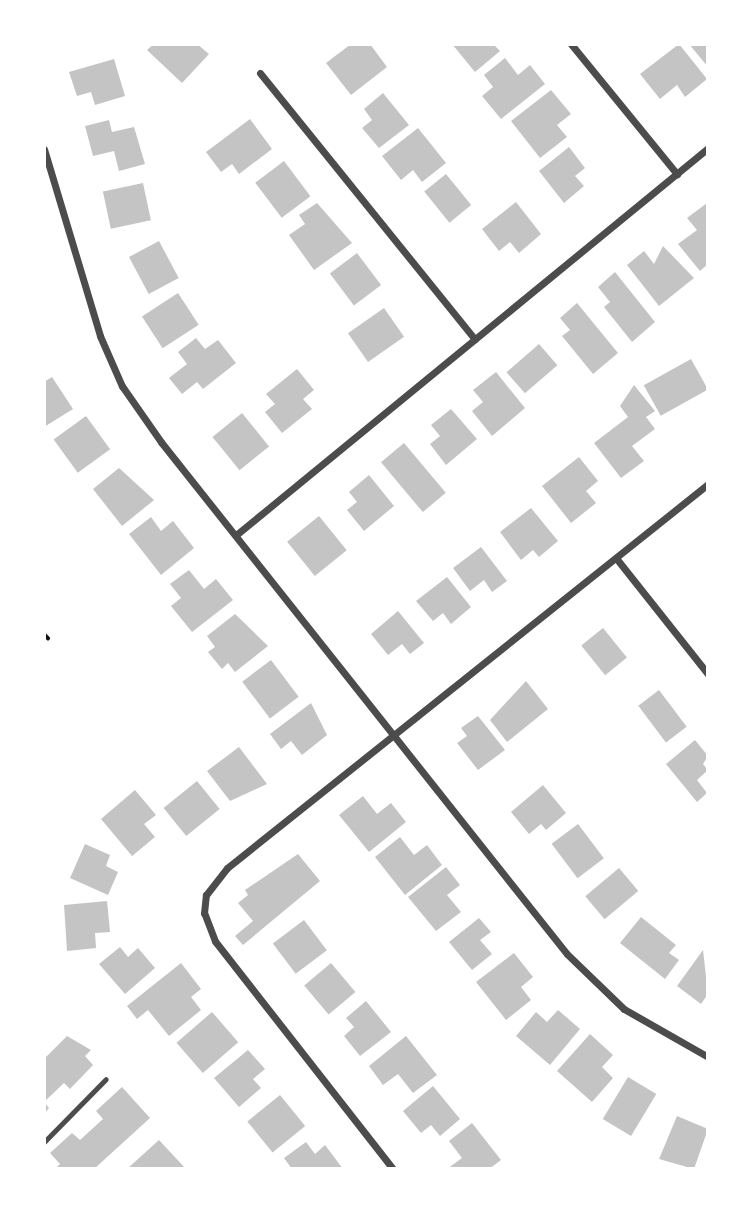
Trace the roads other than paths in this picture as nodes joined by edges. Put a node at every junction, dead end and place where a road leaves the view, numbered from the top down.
1 (571, 44) edge
2 (260, 73) dead end
3 (708, 148) edge
4 (44, 149) edge
5 (677, 174) junction
6 (475, 339) junction
7 (708, 484) edge
8 (236, 535) junction
9 (616, 558) junction
10 (708, 674) edge
11 (396, 734) junction
12 (708, 1057) edge
13 (106, 1079) dead end
14 (44, 1142) edge
15 (393, 1169) edge

1 - 5 street
2 - 6 street
3 - 5 street
4 - 8 street
5 - 6 street
6 - 8 street
7 - 9 street
8 - 11 street
9 - 10 street
9 - 11 street
11 - 12 street
11 - 15 street
13 - 14 lane

